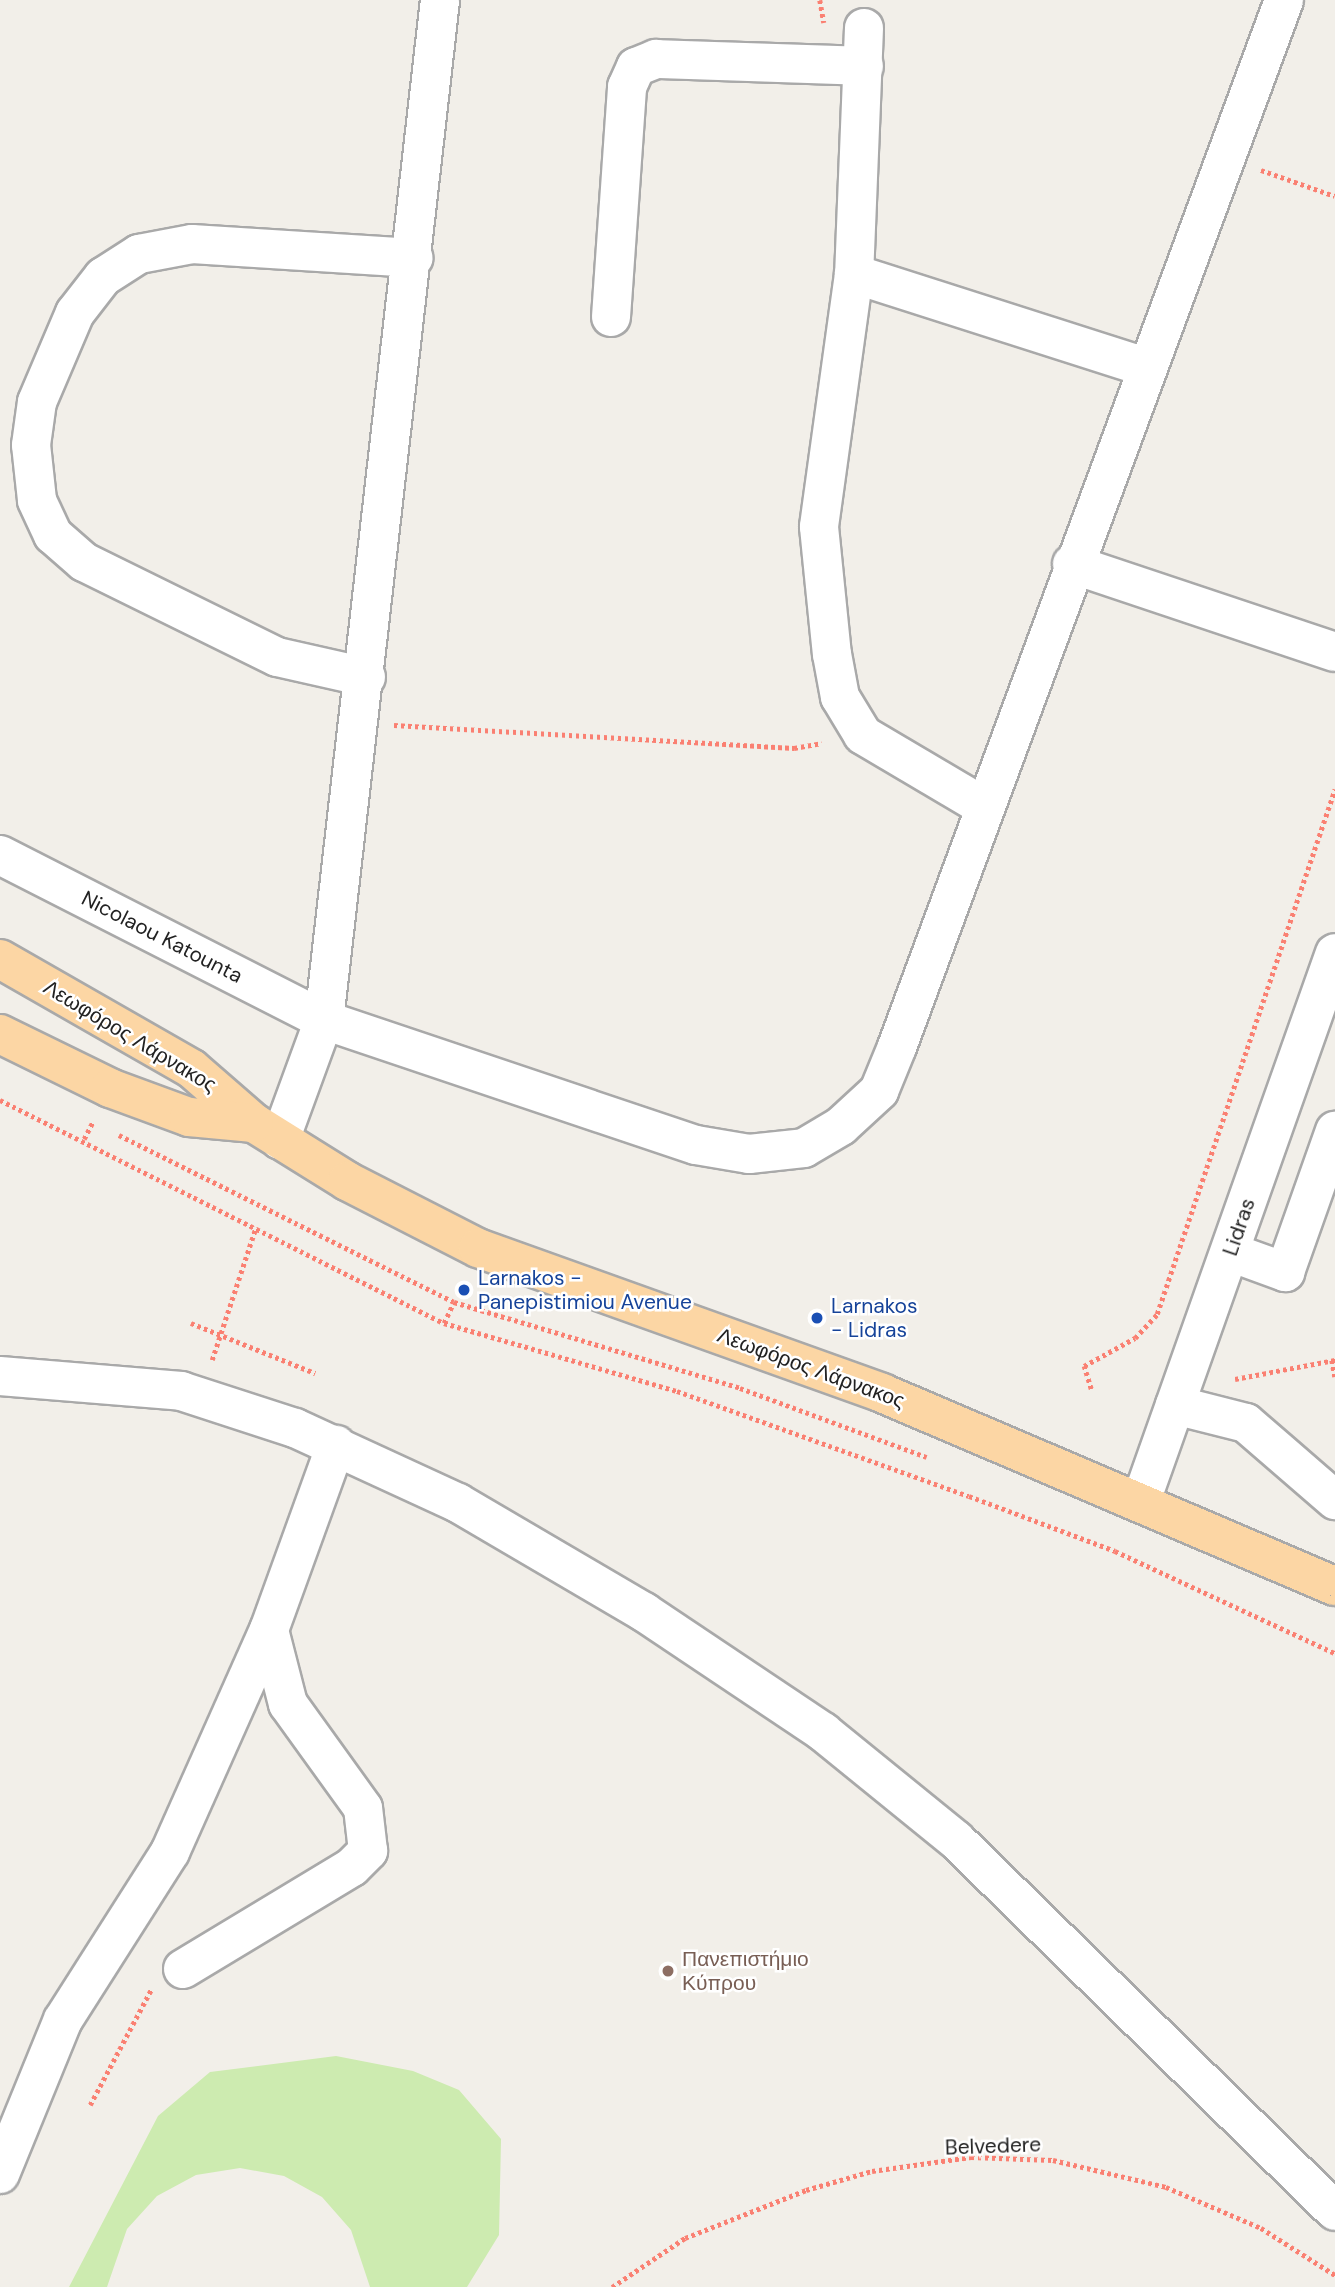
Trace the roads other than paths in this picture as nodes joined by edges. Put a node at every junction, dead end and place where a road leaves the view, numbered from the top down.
1 (440, 0) edge
2 (1284, 0) edge
3 (864, 28) dead end
4 (864, 66) junction
5 (414, 258) junction
6 (854, 274) junction
7 (611, 317) dead end
8 (1146, 367) junction
9 (1072, 564) junction
10 (1335, 652) edge
11 (366, 677) junction
12 (984, 806) junction
13 (0, 855) edge
14 (0, 959) edge
15 (1334, 962) edge
16 (324, 1020) junction
17 (0, 1034) edge
18 (267, 1131) junction
19 (1335, 1131) edge
20 (1230, 1252) junction
21 (0, 1376) edge
22 (1179, 1396) junction
23 (336, 1445) junction
24 (1335, 1500) edge
25 (1141, 1501) junction
26 (1335, 1586) edge
27 (269, 1630) junction
28 (183, 1969) dead end
29 (0, 2174) edge
30 (1335, 2211) edge

1 - 5 street
2 - 8 street, Nicolaou Katounta
3 - 4 street
4 - 6 street
4 - 7 street
5 - 11 street
5 - 11 street
6 - 8 street
6 - 12 street
8 - 9 street, Nicolaou Katounta
9 - 10 street
9 - 12 street, Nicolaou Katounta
11 - 16 street
12 - 16 street, Nicolaou Katounta
13 - 16 street, Nicolaou Katounta
14 - 18 main road, Λεωφόρος Λάρνακος
15 - 20 street, Lidras
16 - 18 street
17 - 18 main road, Λεωφόρος Λάρνακος
18 - 25 main road, Λεωφόρος Λάρνακος
19 - 20 street
20 - 22 street, Lidras
21 - 23 street
22 - 24 street
22 - 25 street, Lidras
23 - 27 street
23 - 30 street
25 - 26 main road, Λεωφόρος Λάρνακος
27 - 28 street
27 - 29 street

